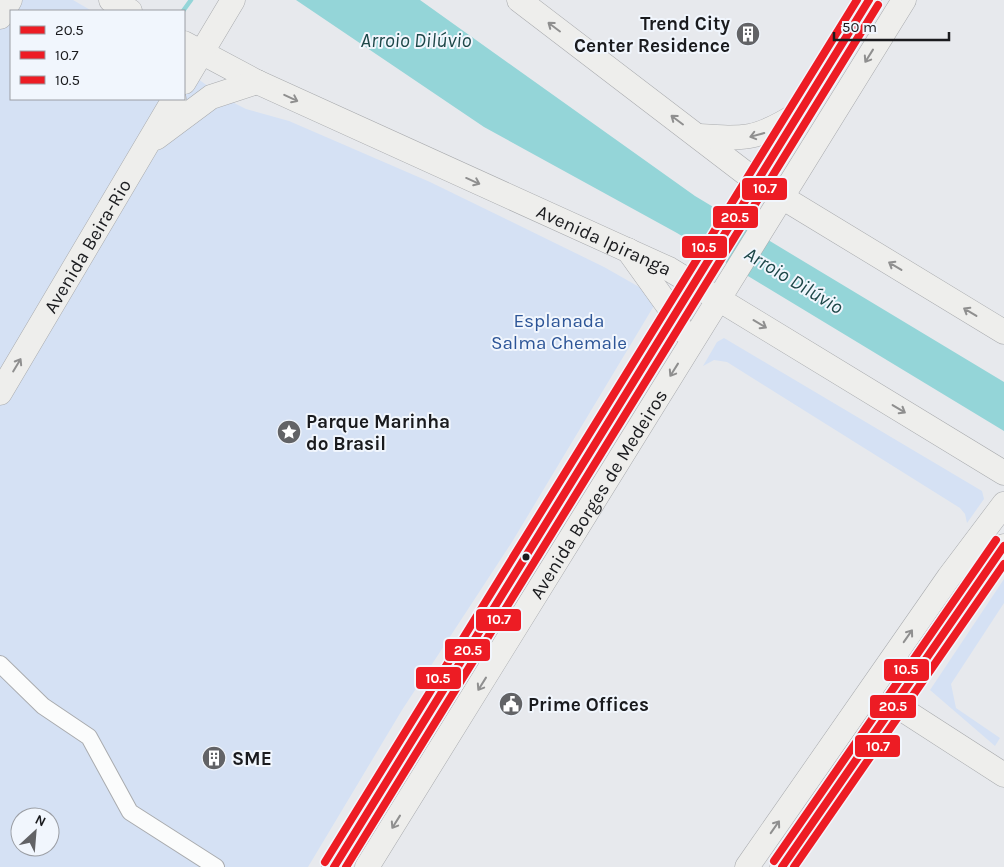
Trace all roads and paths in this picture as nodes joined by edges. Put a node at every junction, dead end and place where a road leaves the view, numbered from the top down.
1 (10, 0) edge
2 (111, 0) edge
3 (233, 0) edge
4 (519, 0) edge
5 (869, 0) edge
6 (904, 0) edge
7 (128, 10) edge
8 (0, 17) edge
9 (192, 48) edge
10 (185, 78) edge
11 (257, 82) junction
12 (173, 100) edge
13 (800, 113) junction
14 (698, 136) junction
15 (146, 146) junction
16 (752, 191) junction
17 (775, 207) junction
18 (628, 250) junction
19 (696, 285) junction
20 (718, 299) junction
21 (676, 317) junction
22 (1004, 332) edge
23 (688, 348) junction
24 (0, 393) edge
25 (1004, 473) edge
26 (1004, 504) edge
27 (1004, 546) edge
28 (0, 664) edge
29 (894, 704) junction
30 (1004, 775) edge
31 (216, 867) edge
32 (334, 867) edge
33 (367, 867) edge
34 (747, 867) edge
35 (782, 867) edge

1 - 8 main road
2 - 7 main road
3 - 9 main road
14 -> 4 main road
5 - 13 main road, Avenida Borges de Medeiros
6 -> 17 main road, Avenida Borges de Medeiros
9 - 10 main road
9 - 11 main road, Avenida Ipiranga
11 - 15 main road
11 -> 18 main road, Avenida Ipiranga
12 - 15 main road, Avenida Beira-Rio
13 -> 14 main road
13 - 16 main road, Avenida Borges de Medeiros
14 - 16 main road
24 -> 15 main road, Avenida Beira-Rio
16 - 17 main road
16 - 19 main road, Avenida Borges de Medeiros
17 - 20 main road, Avenida Borges de Medeiros
22 -> 17 main road
18 - 19 main road, Avenida Ipiranga
18 - 21 main road
19 - 20 main road, Avenida Ipiranga
19 - 21 main road, Avenida Borges de Medeiros
20 - 23 main road, Avenida Borges de Medeiros
20 -> 25 main road, Avenida Ipiranga
21 - 23 main road
21 - 32 main road, Avenida Borges de Medeiros
23 -> 33 main road, Avenida Borges de Medeiros
34 -> 26 main road
27 - 29 main road
28 - 31 street
29 - 30 main road
29 - 35 main road

